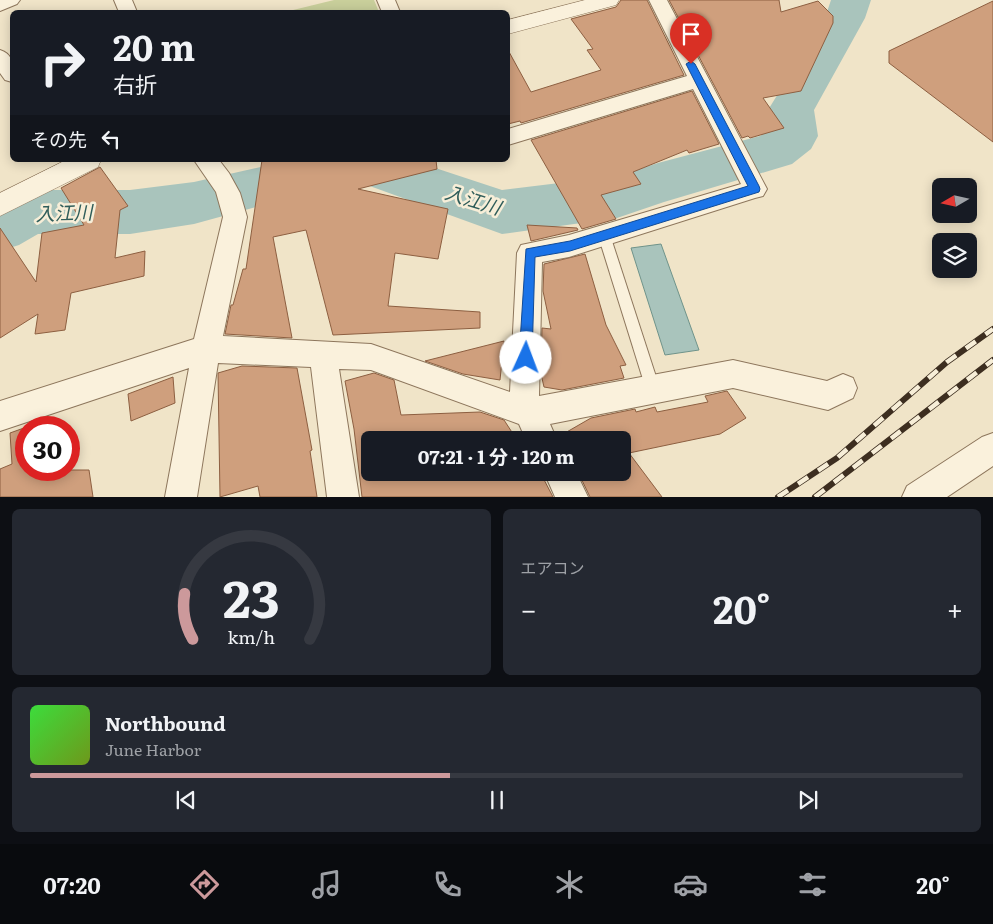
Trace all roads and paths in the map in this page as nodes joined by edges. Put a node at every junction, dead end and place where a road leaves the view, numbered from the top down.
1 (11, 0) edge
2 (609, 0) edge
3 (658, 0) edge
4 (0, 5) edge
5 (510, 26) edge
6 (0, 57) edge
7 (10, 72) edge
8 (699, 80) junction
9 (510, 136) edge
10 (85, 162) edge
11 (207, 162) edge
12 (0, 205) edge
13 (604, 235) junction
14 (206, 349) junction
15 (323, 355) junction
16 (843, 388) dead end
17 (653, 389) junction
18 (529, 413) junction
19 (0, 416) edge
20 (538, 431) edge
21 (993, 448) edge
22 (564, 481) edge
23 (180, 496) edge
24 (343, 496) edge
25 (572, 496) edge
26 (918, 496) edge

1 - 4 street
2 - 5 street
3 - 8 street
6 - 7 street
8 - 9 street
8 - 13 street
10 - 12 street
11 - 14 street
13 - 17 lane
13 - 18 street
14 - 15 street
14 - 19 street
14 - 23 street
15 - 18 street
15 - 24 street
16 - 17 street
17 - 18 street
18 - 20 street
21 - 26 street
22 - 25 street

